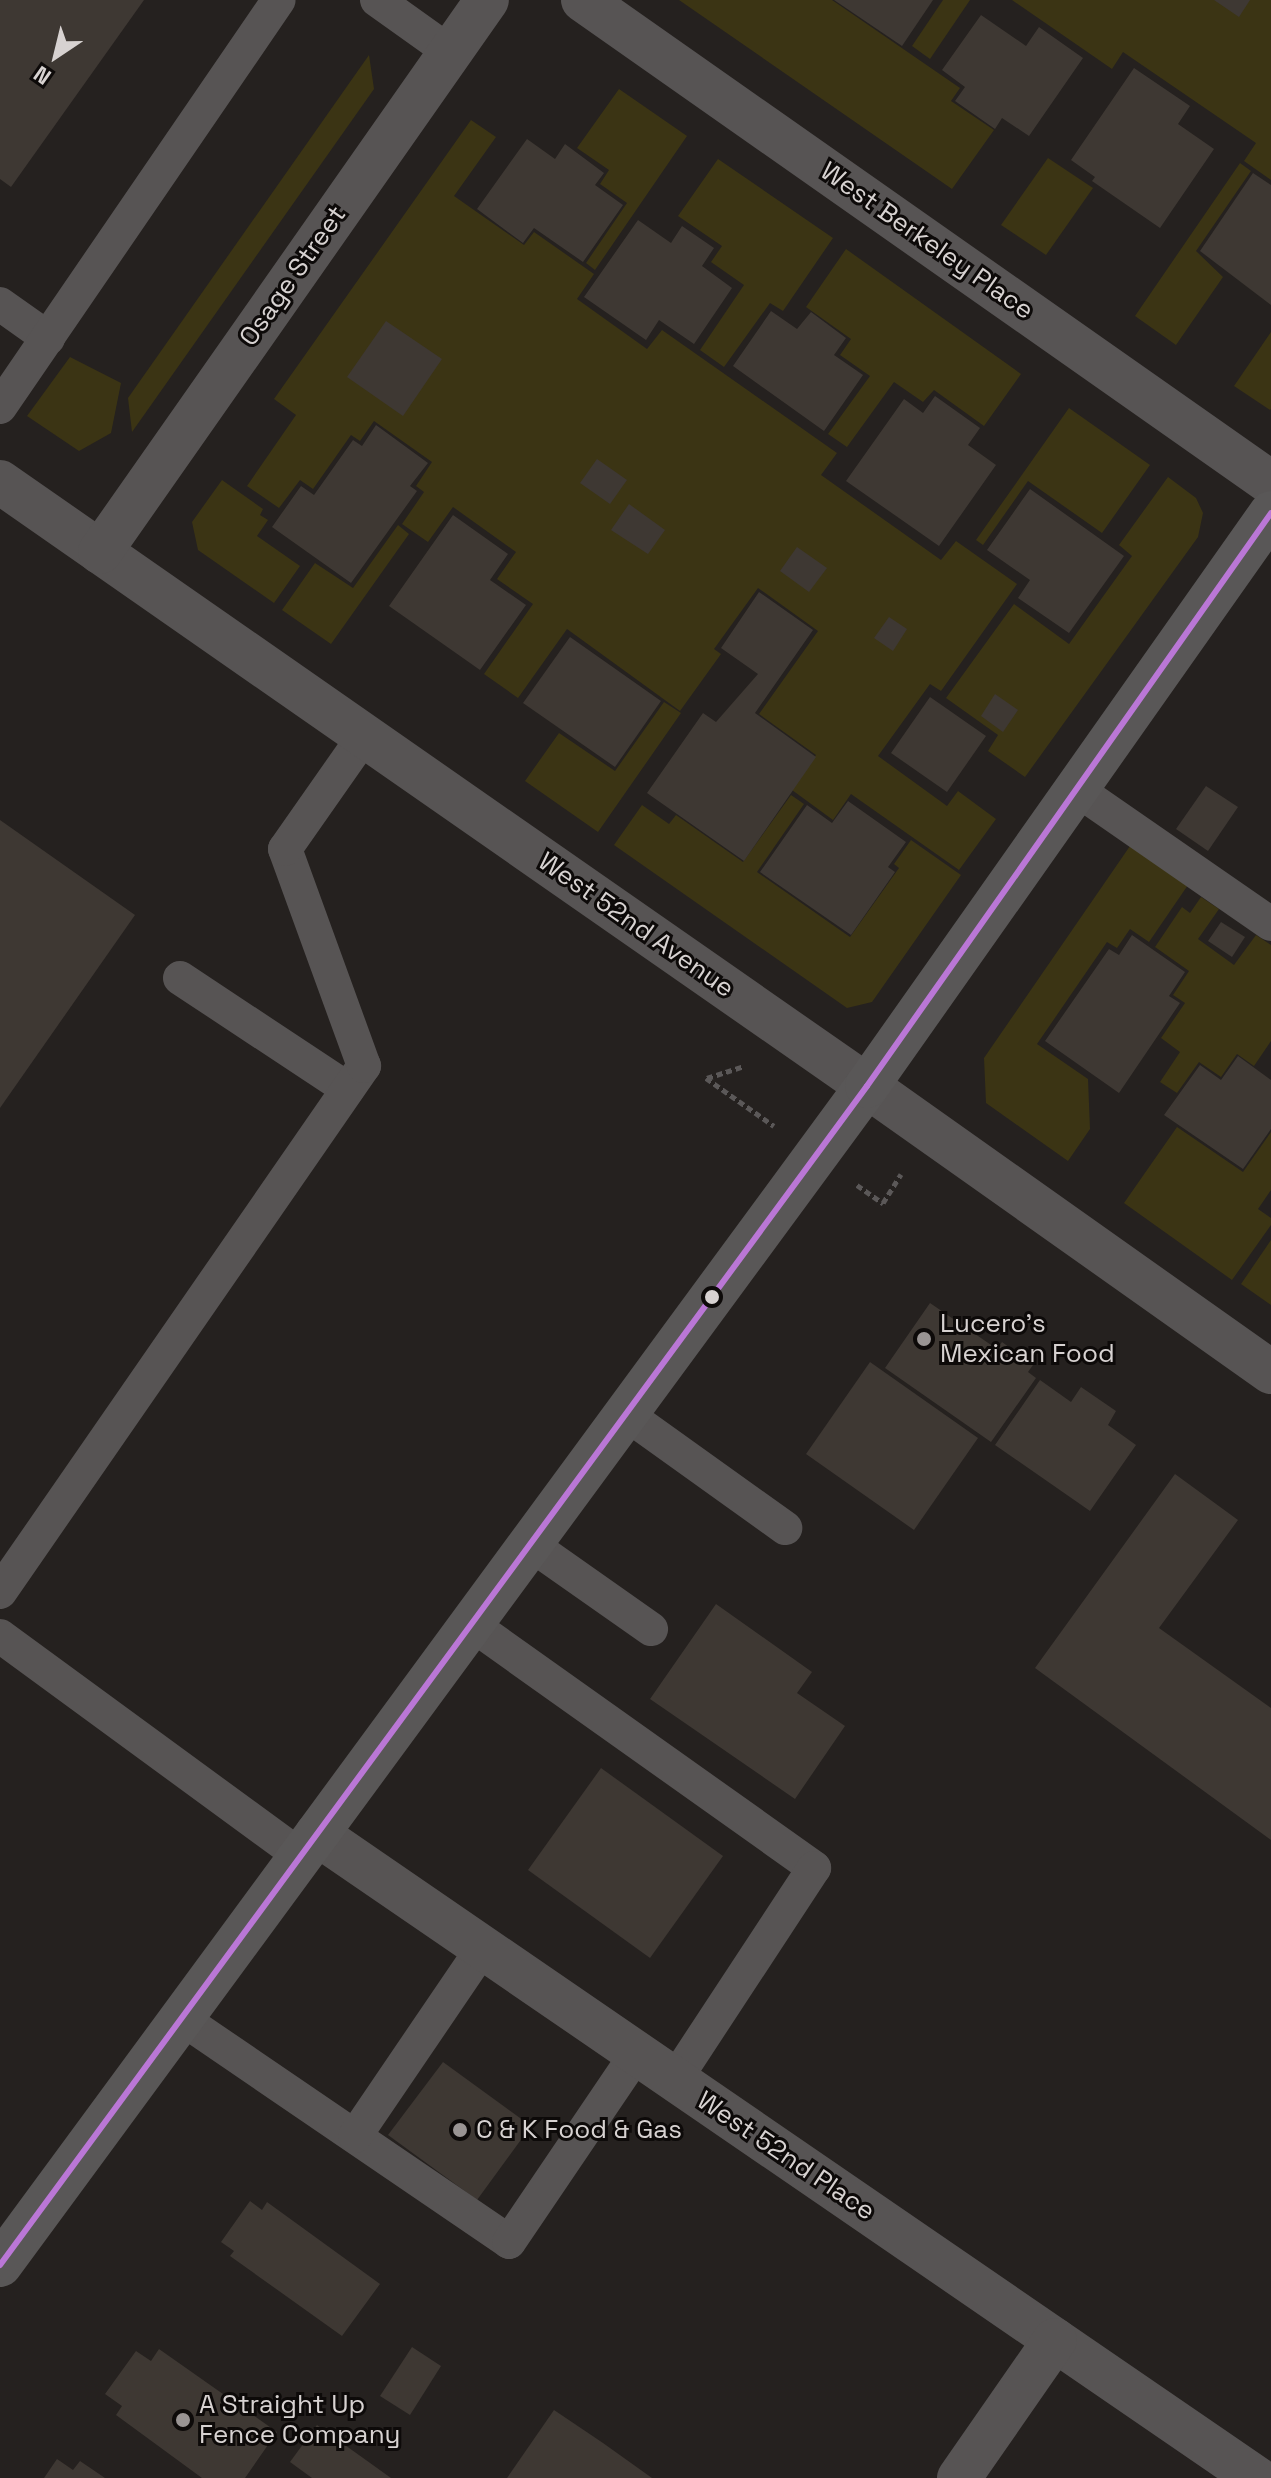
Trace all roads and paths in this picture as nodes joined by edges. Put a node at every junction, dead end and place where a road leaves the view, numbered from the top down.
1 (279, 0) edge
2 (377, 0) edge
3 (487, 0) edge
4 (583, 0) edge
5 (450, 52) junction
6 (0, 304) edge
7 (48, 338) junction
8 (0, 407) edge
9 (0, 482) edge
10 (1271, 483) edge
11 (1271, 513) edge
12 (100, 552) junction
13 (364, 736) junction
14 (1076, 789) junction
15 (1271, 924) edge
16 (180, 978) dead end
17 (867, 1086) junction
18 (348, 1089) junction
19 (1271, 1372) edge
20 (626, 1414) junction
21 (785, 1528) dead end
22 (530, 1544) junction
23 (0, 1592) edge
24 (471, 1624) junction
25 (651, 1629) dead end
26 (0, 1636) edge
27 (309, 1845) junction
28 (483, 1948) junction
29 (181, 2018) junction
30 (637, 2053) junction
31 (675, 2080) junction
32 (355, 2136) junction
33 (0, 2265) edge
34 (1055, 2340) junction
35 (959, 2478) edge
36 (1256, 2478) edge

1 - 7 lane
2 - 5 lane
3 - 5 street, Osage Street
4 - 10 street, West Berkeley Place
5 - 12 street, Osage Street
6 - 7 lane
7 - 8 lane
9 - 12 street, West 52nd Avenue
11 - 14 main road
12 - 13 street, West 52nd Avenue
13 - 17 street, West 52nd Avenue
13 - 18 lane
14 - 15 lane
14 - 17 main road
16 - 18 lane
17 - 19 street, West 52nd Avenue
17 - 20 main road
18 - 23 lane
20 - 21 lane
20 - 22 main road
22 - 24 main road
22 - 25 lane
24 - 27 main road
24 - 31 lane
26 - 27 lane
27 - 28 street, West 52nd Place
27 - 29 main road
28 - 30 street, West 52nd Place
28 - 32 lane
29 - 32 lane
29 - 33 main road
30 - 31 street, West 52nd Place
30 - 32 lane
31 - 34 street, West 52nd Place
34 - 35 street
34 - 36 street, West 52nd Place

